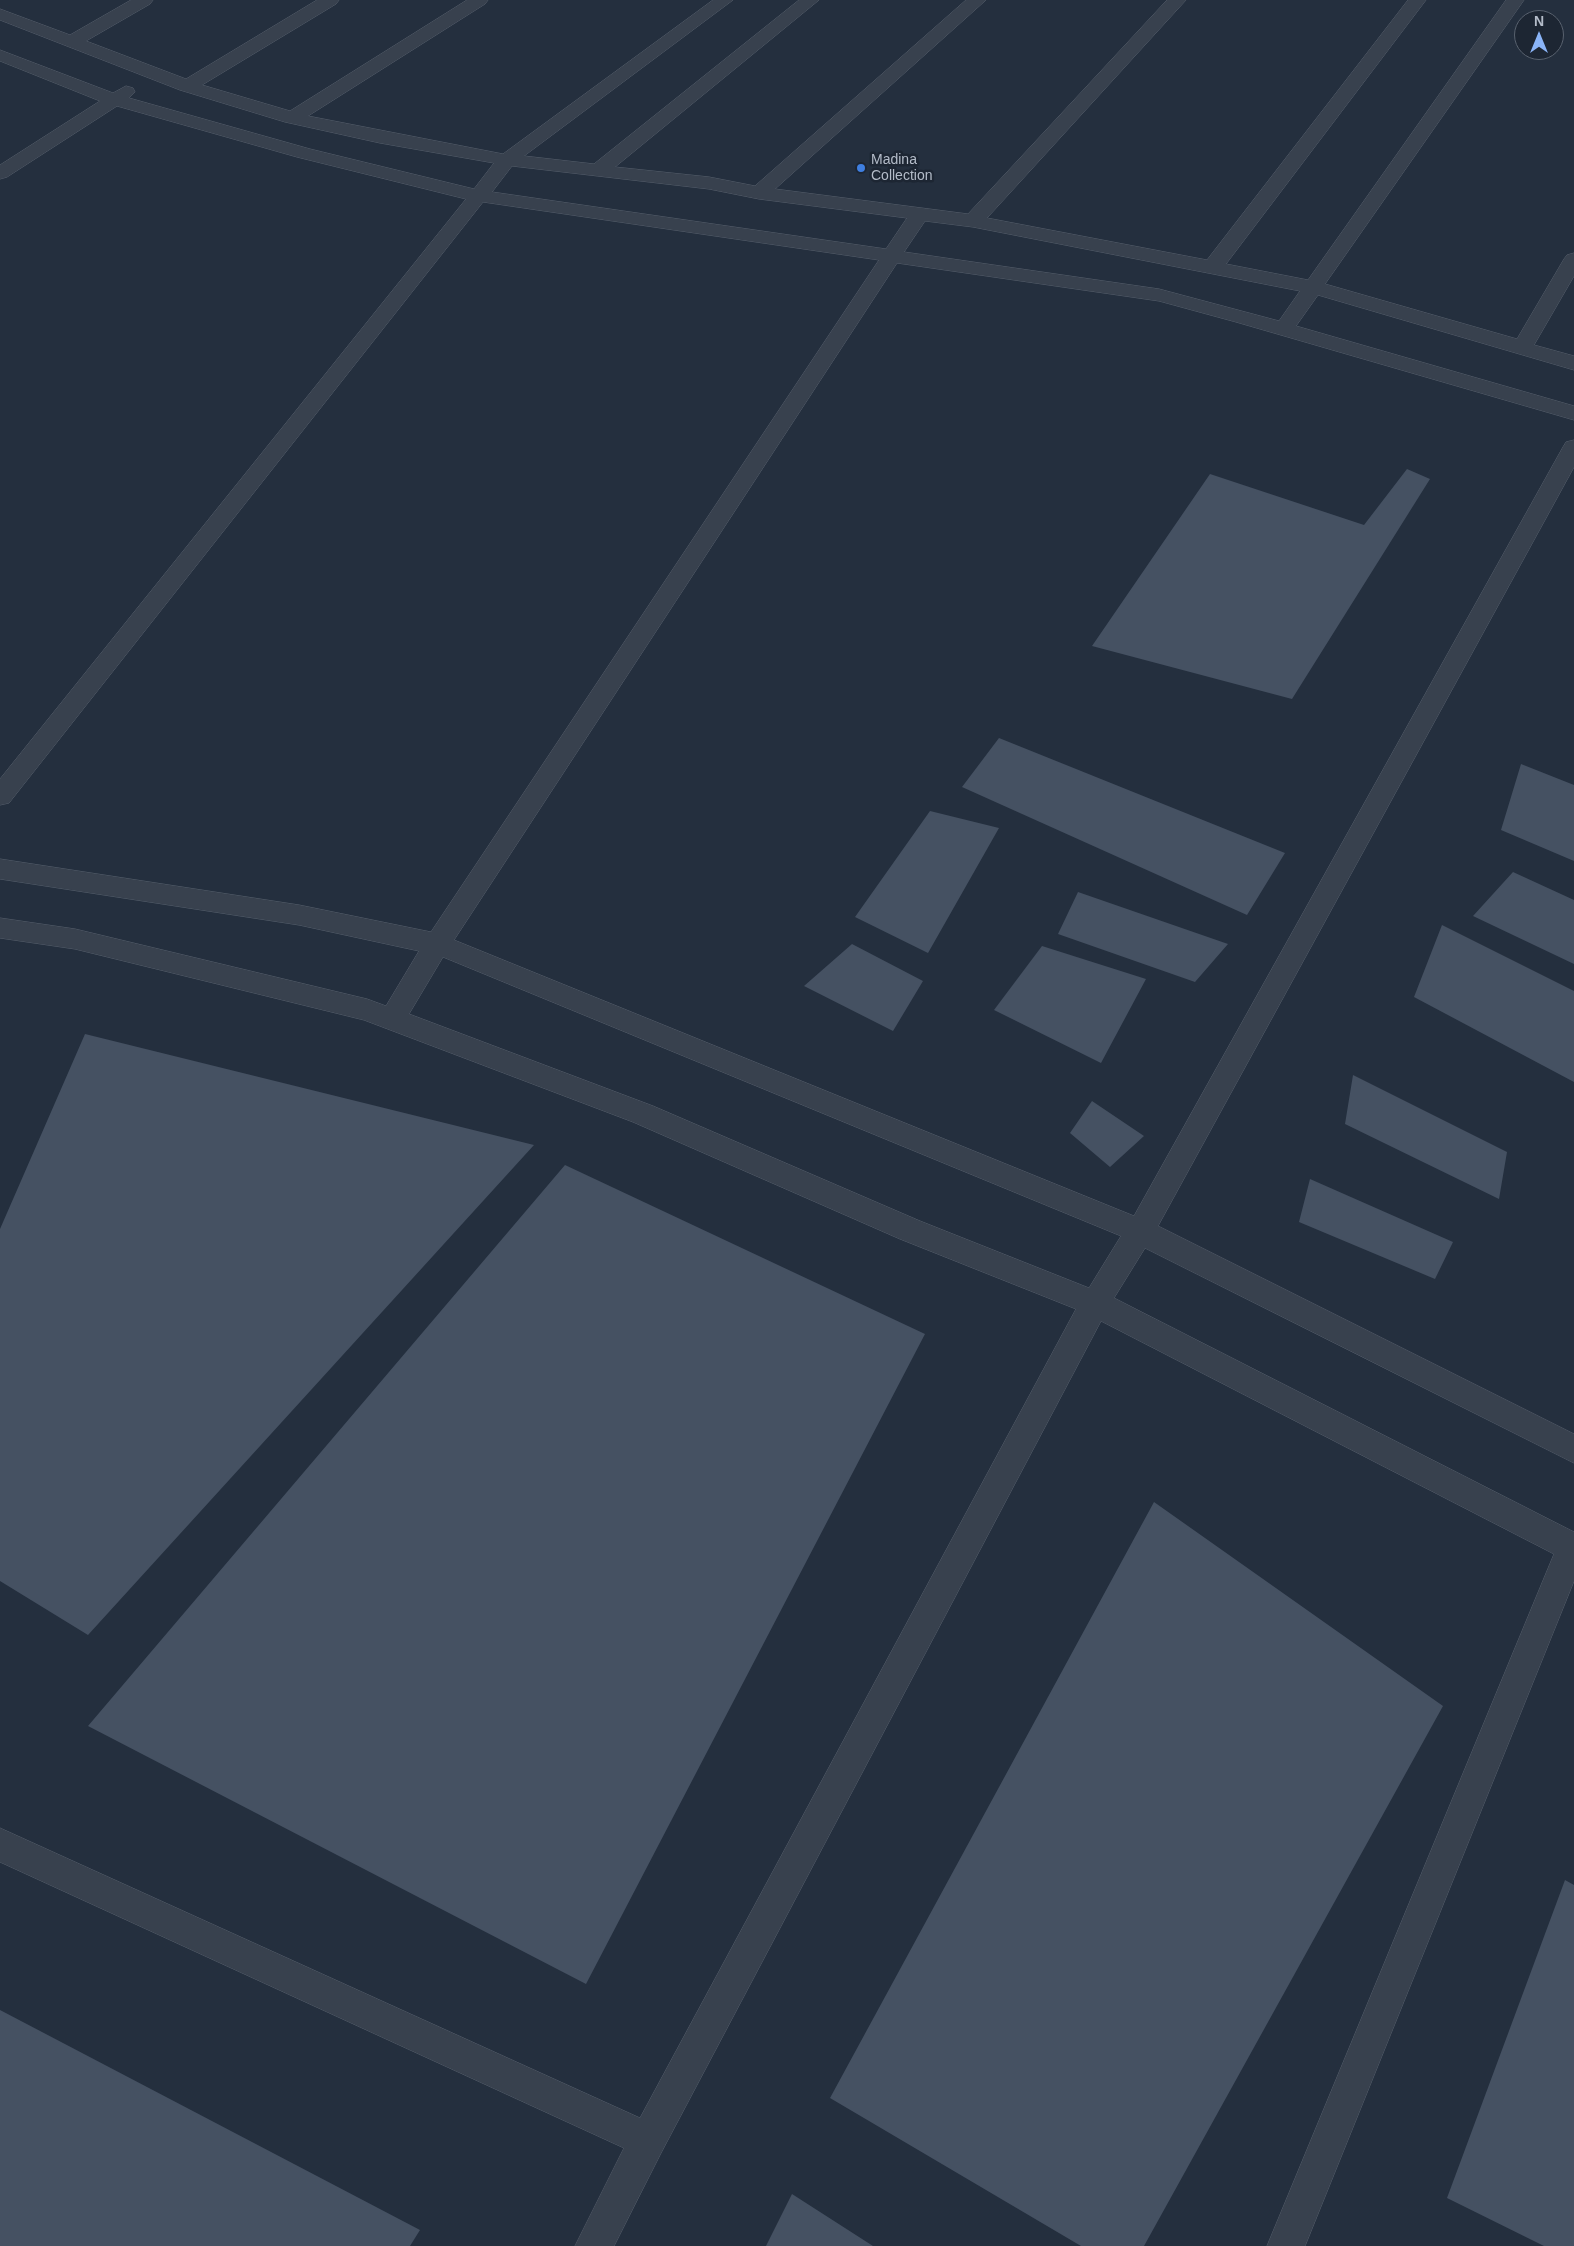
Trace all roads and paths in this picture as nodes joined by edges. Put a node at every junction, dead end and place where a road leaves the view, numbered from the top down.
1 (144, 0) edge
2 (330, 0) edge
3 (479, 0) edge
4 (724, 0) edge
5 (810, 0) edge
6 (977, 0) edge
7 (1177, 0) edge
8 (1417, 0) edge
9 (1515, 0) edge
10 (0, 14) edge
11 (71, 42) junction
12 (0, 55) edge
13 (154, 74) junction
14 (187, 86) junction
15 (114, 100) junction
16 (292, 118) junction
17 (507, 160) junction
18 (599, 170) junction
19 (0, 172) edge
20 (759, 193) junction
21 (478, 196) junction
22 (920, 213) junction
23 (973, 221) junction
24 (892, 255) junction
25 (1574, 259) edge
26 (1212, 268) junction
27 (1313, 287) junction
28 (1284, 328) junction
29 (1522, 348) junction
30 (1574, 363) edge
31 (1574, 413) edge
32 (1574, 447) edge
33 (0, 796) edge
34 (0, 869) edge
35 (0, 928) edge
36 (437, 944) junction
37 (392, 1019) junction
38 (1140, 1231) junction
39 (1095, 1303) junction
40 (1574, 1449) edge
41 (1573, 1548) edge
42 (0, 1845) edge
43 (648, 2140) junction
44 (594, 2246) edge
45 (1286, 2246) edge

1 - 11 street
2 - 14 street
3 - 16 street
4 - 17 street
5 - 18 street
6 - 20 street
7 - 23 street
8 - 26 street
9 - 27 street
10 - 11 street
11 - 13 street
12 - 15 street
13 - 14 street
13 - 15 street
14 - 16 street
15 - 19 street
15 - 21 street
16 - 17 street
17 - 18 street
17 - 21 street
18 - 20 street
20 - 22 street
21 - 24 street
21 - 33 street
22 - 23 street
22 - 24 street
23 - 26 street
24 - 28 street
24 - 36 street
25 - 29 street
26 - 27 street
27 - 28 street
27 - 29 street
28 - 31 street
29 - 30 street
32 - 38 street
34 - 36 street
35 - 37 street
36 - 37 street
36 - 38 street
37 - 39 street
38 - 39 street
38 - 40 street
39 - 41 street
39 - 43 street
41 - 45 street
42 - 43 street
43 - 44 street

